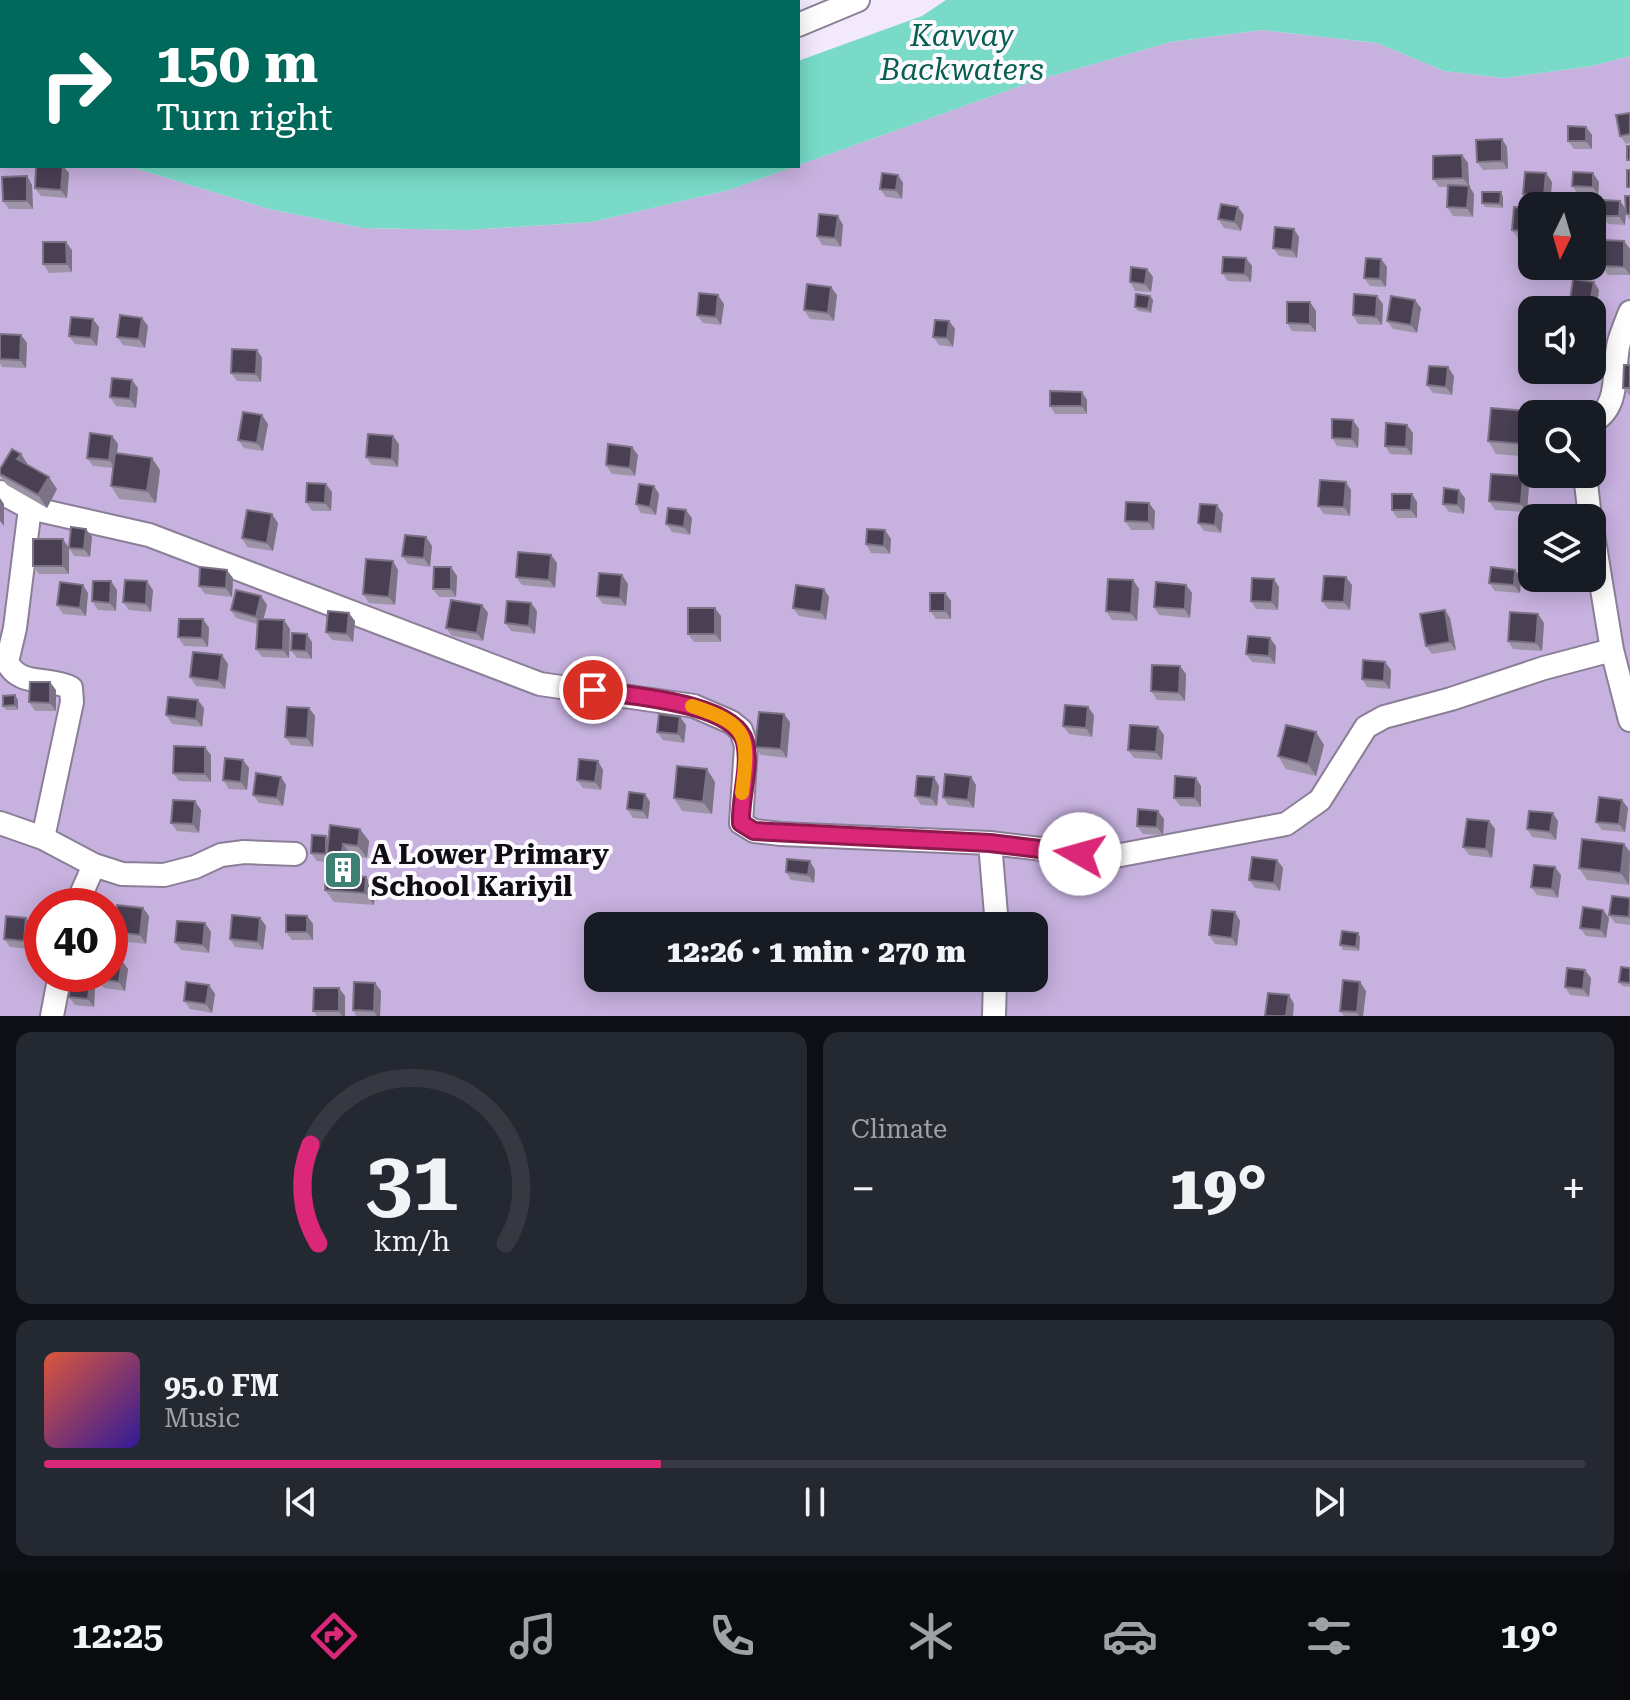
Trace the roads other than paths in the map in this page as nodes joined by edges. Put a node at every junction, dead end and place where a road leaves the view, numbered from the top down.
1 (858, 0) edge
2 (800, 24) edge
3 (1630, 312) edge
4 (1606, 409) edge
5 (0, 492) edge
6 (30, 508) junction
7 (1602, 592) edge
8 (1612, 650) junction
9 (1630, 720) edge
10 (0, 823) edge
11 (43, 838) junction
12 (990, 843) junction
13 (295, 854) dead end
14 (94, 865) junction
15 (84, 888) edge
16 (996, 912) edge
17 (57, 992) edge
18 (995, 992) edge
19 (52, 1016) edge
20 (994, 1016) edge

1 - 2 street
3 - 4 street
5 - 6 street
6 - 11 street
6 - 12 street
7 - 8 street
8 - 9 street
8 - 12 street
10 - 11 street
11 - 14 street
12 - 16 street
13 - 14 street
14 - 15 street
17 - 19 street
18 - 20 street

